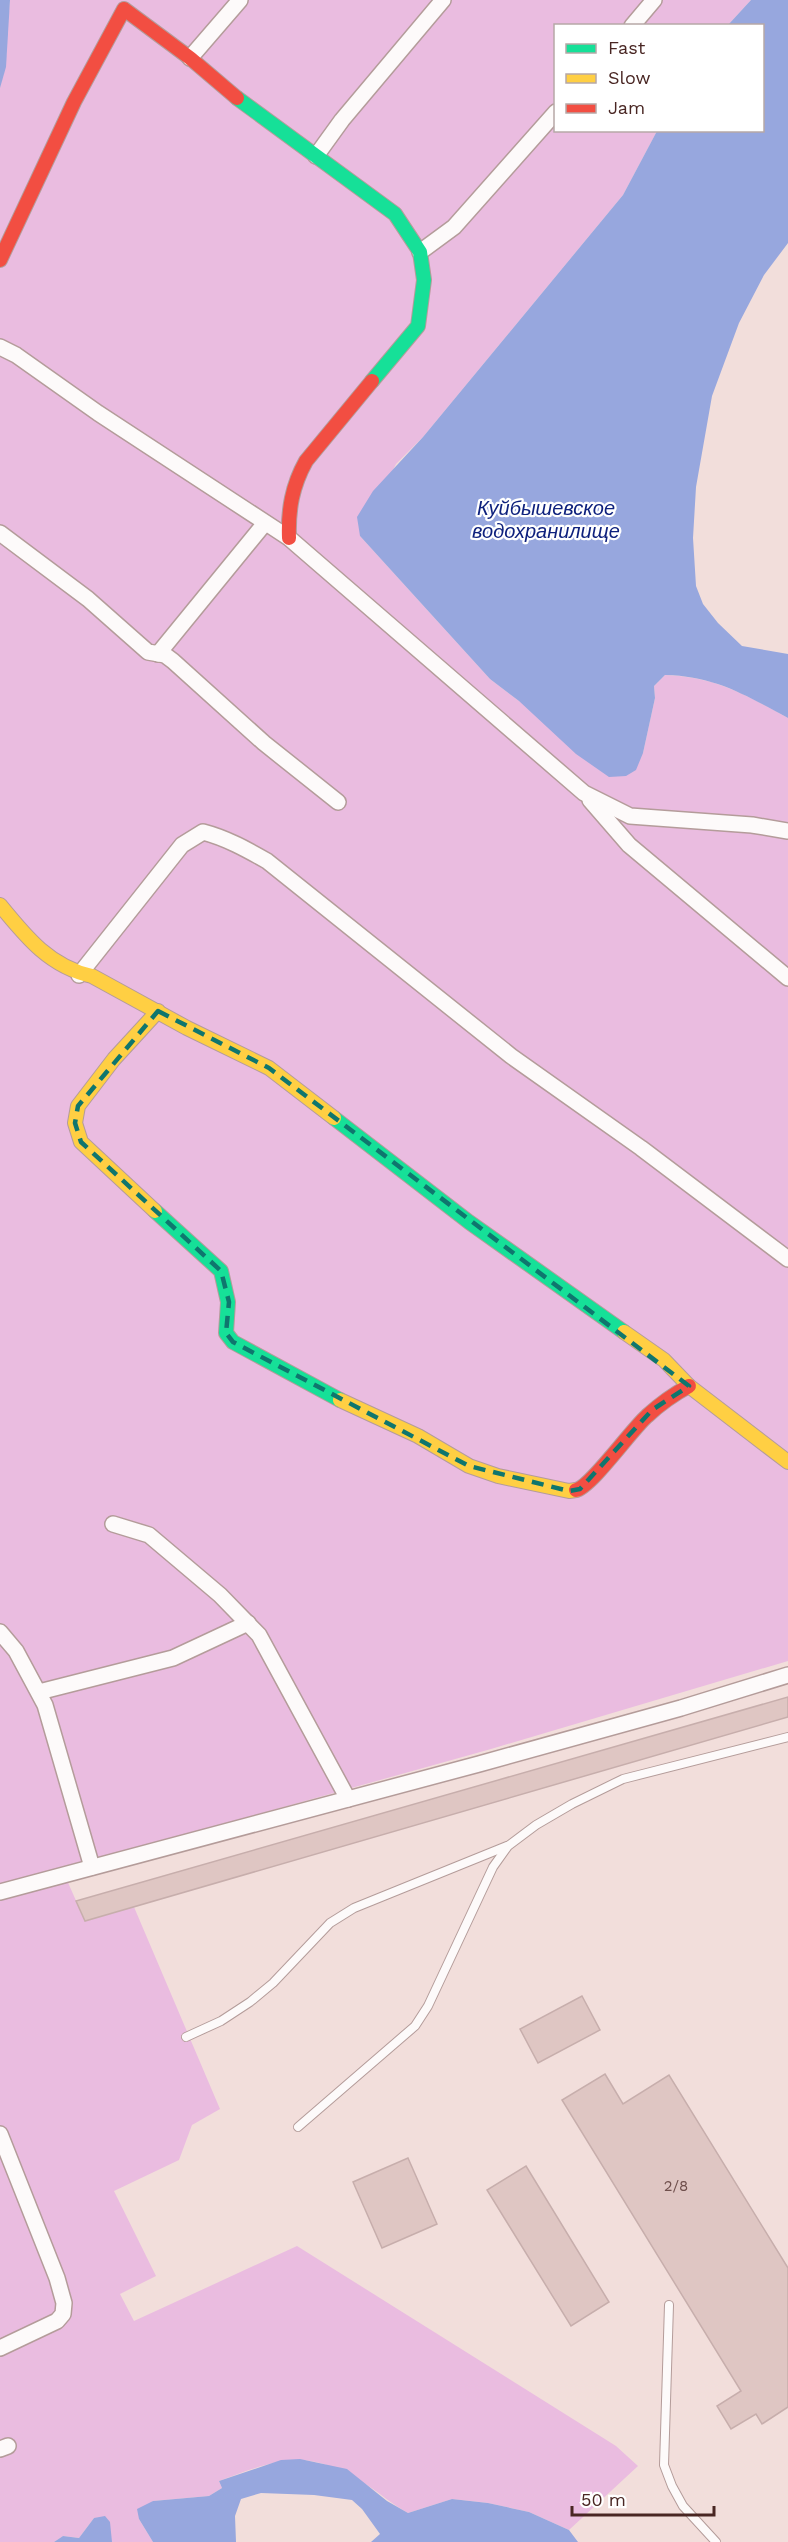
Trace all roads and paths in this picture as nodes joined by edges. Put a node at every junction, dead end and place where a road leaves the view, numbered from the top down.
1 (240, 0) edge
2 (443, 0) edge
3 (654, 0) edge
4 (634, 24) edge
5 (190, 58) junction
6 (554, 113) edge
7 (316, 156) junction
8 (420, 252) junction
9 (0, 260) edge
10 (0, 346) edge
11 (265, 523) junction
12 (0, 533) edge
13 (289, 538) junction
14 (158, 654) junction
15 (584, 793) junction
16 (338, 802) dead end
17 (788, 831) edge
18 (0, 905) edge
19 (79, 975) junction
20 (788, 978) edge
21 (158, 1011) junction
22 (788, 1259) edge
23 (689, 1386) junction
24 (788, 1462) edge
25 (113, 1524) dead end
26 (248, 1623) junction
27 (0, 1632) edge
28 (788, 1675) edge
29 (39, 1692) junction
30 (788, 1737) edge
31 (348, 1798) junction
32 (508, 1846) junction
33 (92, 1867) junction
34 (0, 1892) edge
35 (186, 2037) dead end
36 (298, 2127) dead end
37 (0, 2134) edge
38 (669, 2305) dead end
39 (0, 2348) edge
40 (716, 2542) edge

1 - 5 street
2 - 7 street
3 - 4 street
5 - 7 street
5 - 9 street
6 - 8 street
7 - 8 street
8 - 13 street
10 - 11 street
11 - 13 street
11 - 14 street
12 - 14 street
13 - 15 street
14 - 16 street
15 - 17 street
15 - 20 street
18 - 19 street
19 - 21 street
19 - 22 street
21 - 23 street
21 - 23 street
23 - 24 street
25 - 26 street
26 - 29 street
26 - 31 street
27 - 29 street
28 - 31 street
29 - 33 street
30 - 32 lane
31 - 33 street
32 - 35 lane
32 - 36 lane
33 - 34 street
37 - 39 street
38 - 40 lane

